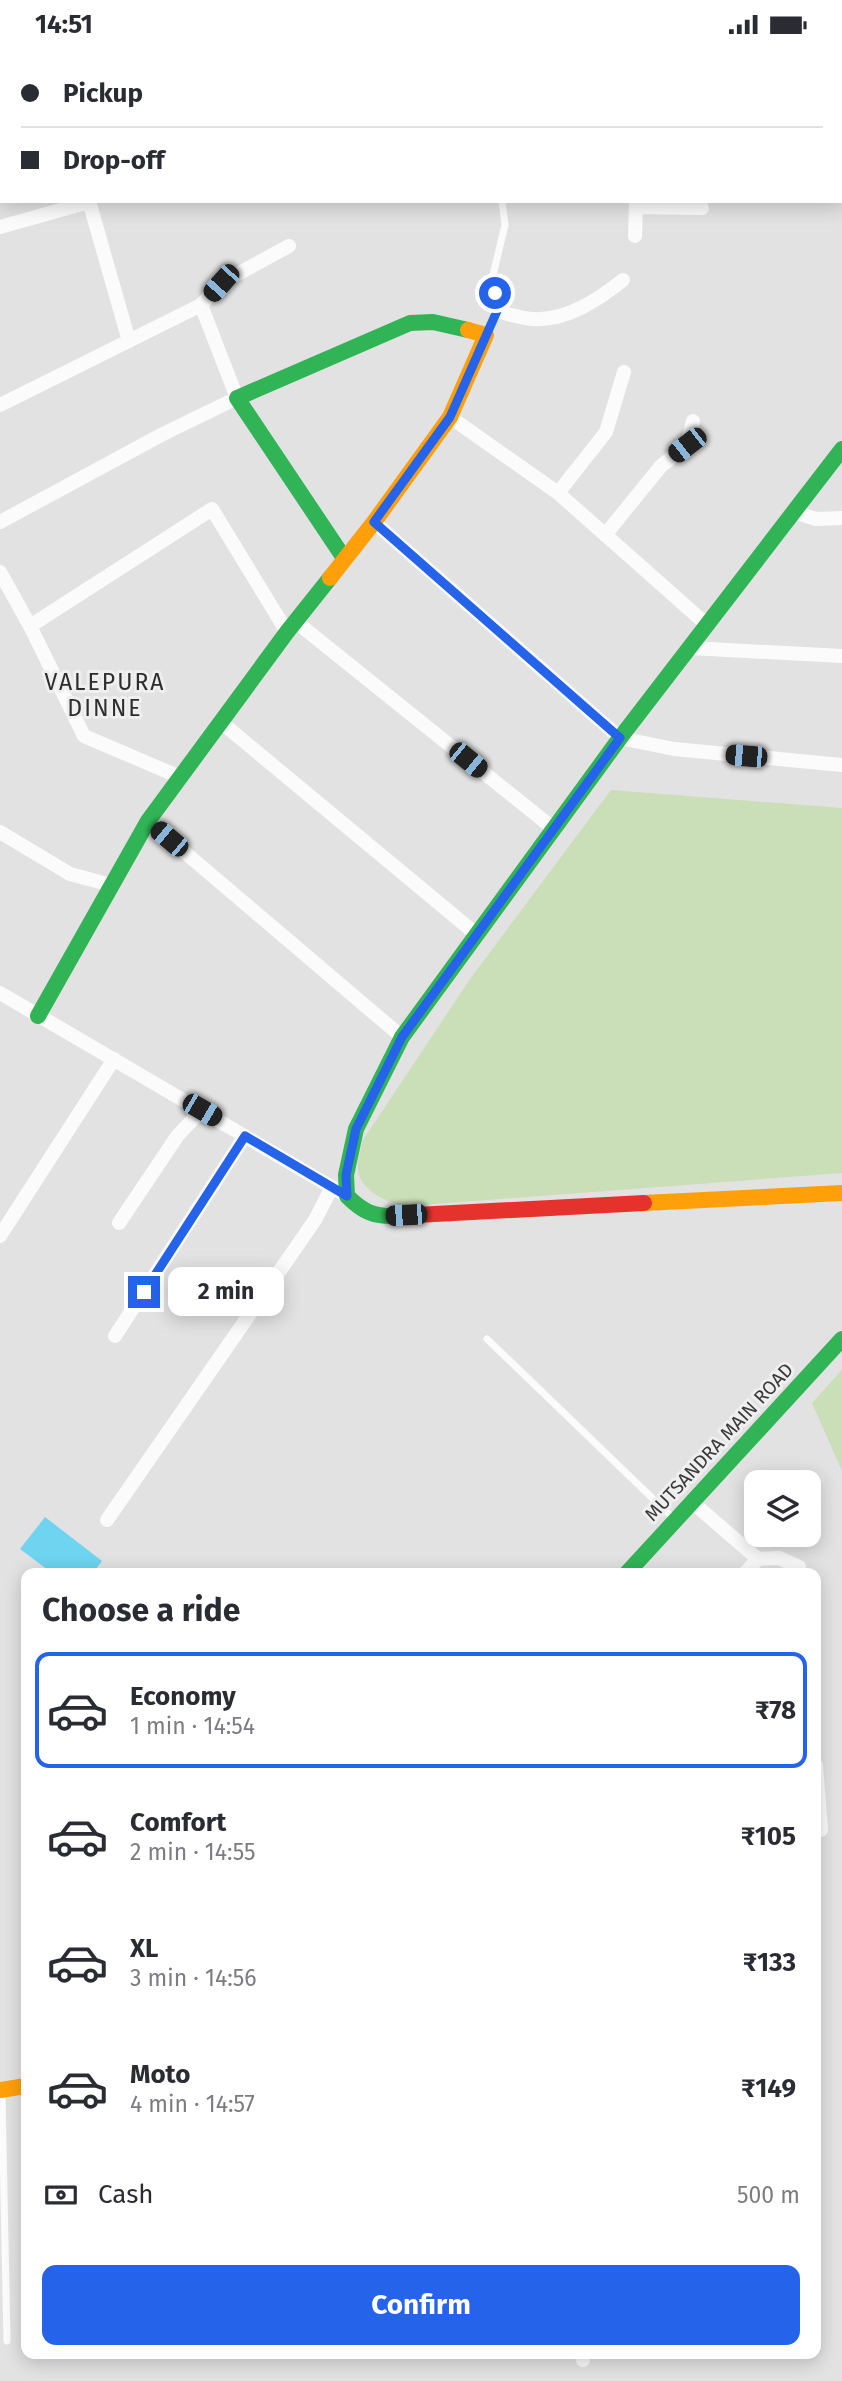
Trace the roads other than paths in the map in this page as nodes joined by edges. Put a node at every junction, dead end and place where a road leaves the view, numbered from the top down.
1 (85, 203) edge
2 (89, 203) edge
3 (502, 203) edge
4 (636, 204) edge
5 (702, 208) dead end
6 (0, 226) edge
7 (635, 236) dead end
8 (289, 246) dead end
9 (623, 279) dead end
10 (201, 305) junction
11 (497, 311) junction
12 (486, 335) junction
13 (129, 341) junction
14 (624, 372) dead end
15 (237, 398) junction
16 (0, 405) edge
17 (450, 417) junction
18 (693, 421) dead end
19 (842, 450) edge
20 (558, 493) junction
21 (794, 512) junction
22 (842, 518) edge
23 (0, 522) edge
24 (374, 522) junction
25 (605, 535) junction
26 (344, 558) junction
27 (0, 572) edge
28 (706, 624) junction
29 (30, 626) junction
30 (291, 626) junction
31 (690, 648) junction
32 (842, 656) edge
33 (222, 723) junction
34 (620, 738) junction
35 (842, 765) edge
36 (180, 777) junction
37 (148, 821) junction
38 (554, 829) junction
39 (0, 832) edge
40 (111, 885) junction
41 (476, 934) junction
42 (0, 993) edge
43 (38, 1016) junction
44 (402, 1037) junction
45 (114, 1059) junction
46 (202, 1110) junction
47 (245, 1136) junction
48 (332, 1188) junction
49 (842, 1193) edge
50 (347, 1196) junction
51 (119, 1223) dead end
52 (0, 1236) edge
53 (115, 1336) dead end
54 (487, 1339) dead end
55 (842, 1339) edge
56 (692, 1502) junction
57 (107, 1520) dead end
58 (675, 1521) junction
59 (758, 1559) junction
60 (631, 1568) edge
61 (750, 1568) edge
62 (799, 1568) edge
63 (21, 2087) edge
64 (1, 2090) edge
65 (7, 2341) dead end

1 - 6 street
2 - 13 street
3 - 11 lane
4 - 5 street
4 - 7 street
8 - 10 street
9 - 11 street
10 - 13 street
10 - 15 street
11 - 12 lane
12 - 15 street
12 - 17 street
13 - 16 street
14 - 20 street
15 - 23 street
15 - 26 street
17 - 20 street
17 - 24 street
18 - 25 street
19 - 21 street
20 - 25 street
21 - 22 street
21 - 28 street
24 - 26 street
24 - 34 street
25 - 28 street
26 - 30 street
27 - 29 street
28 - 31 street
29 - 30 street
29 - 36 street
30 - 33 street
30 - 38 street
31 - 32 street
31 - 34 street
33 - 36 street
33 - 41 street
34 - 35 street
34 - 38 street
36 - 37 street
37 - 40 street
37 - 44 street
38 - 41 street
39 - 40 street
40 - 43 street
41 - 44 street
42 - 43 street
43 - 45 street
44 - 50 street
45 - 46 street
45 - 52 street
46 - 47 street
46 - 51 street
47 - 48 street
47 - 53 street
48 - 50 street
48 - 57 street
49 - 50 street
54 - 58 lane
55 - 56 street, MUTSANDRA MAIN ROAD
56 - 58 street, MUTSANDRA MAIN ROAD
56 - 59 street
58 - 60 street, MUTSANDRA MAIN ROAD
59 - 61 street
59 - 62 street
63 - 64 street
64 - 65 lane

